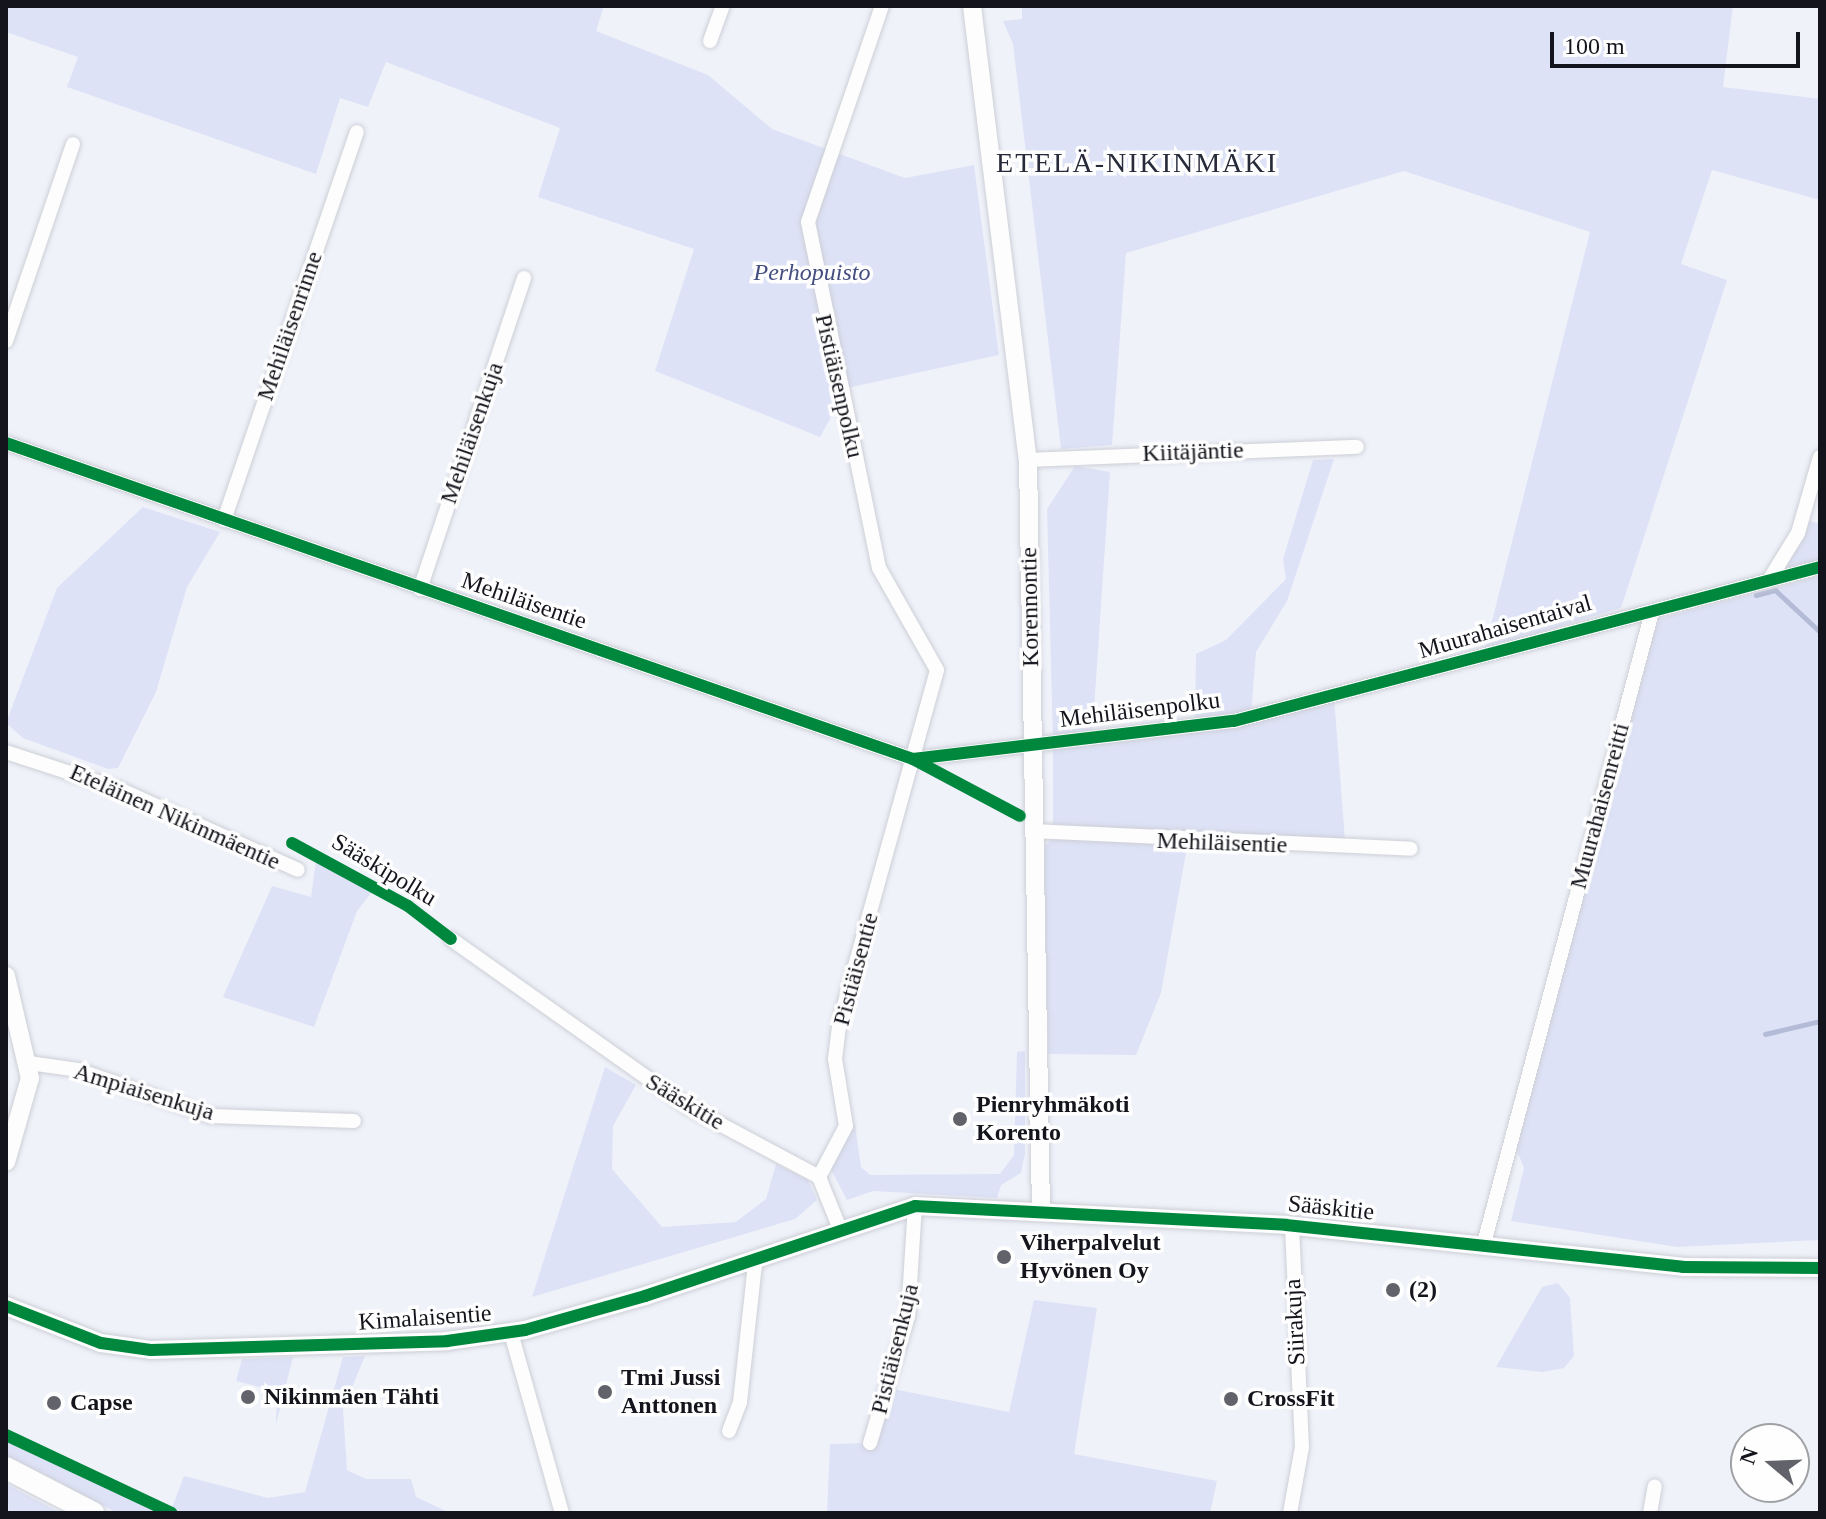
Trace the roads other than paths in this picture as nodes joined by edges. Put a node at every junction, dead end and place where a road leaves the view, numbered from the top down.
1 (723, 6) edge
2 (882, 6) edge
3 (972, 6) edge
4 (710, 41) dead end
5 (357, 132) dead end
6 (73, 144) dead end
7 (524, 278) dead end
8 (6, 341) edge
9 (6, 443) edge
10 (1357, 447) dead end
11 (1820, 457) edge
12 (1028, 460) junction
13 (224, 520) junction
14 (1820, 567) edge
15 (1769, 580) junction
16 (420, 589) junction
17 (1652, 612) junction
18 (1370, 687) joint
19 (1031, 743) junction
20 (6, 752) edge
21 (913, 759) junction
22 (1034, 831) junction
23 (1411, 849) dead end
24 (298, 870) dead end
25 (451, 939) dead end
26 (6, 976) edge
27 (29, 1063) junction
28 (354, 1121) dead end
29 (6, 1162) edge
30 (819, 1177) junction
31 (915, 1206) junction
32 (1041, 1211) junction
33 (1292, 1226) junction
34 (840, 1229) junction
35 (1483, 1247) junction
36 (755, 1263) junction
37 (1820, 1268) edge
38 (6, 1306) edge
39 (511, 1333) junction
40 (729, 1431) dead end
41 (870, 1443) dead end
42 (6, 1468) edge
43 (1655, 1486) dead end
44 (93, 1513) edge
45 (562, 1513) edge
46 (1290, 1513) edge
47 (1650, 1513) edge

1 - 4 street
2 - 21 street, Pistiäisenpolku
3 - 12 street, Korennontie
5 - 13 street, Mehiläisenrinne
6 - 8 street
7 - 16 street, Mehiläisenkuja
9 - 13 street, Mehiläisentie
10 - 12 street, Kiitäjäntie
11 - 15 street
12 - 19 street, Korennontie
13 - 16 street, Mehiläisentie
14 - 15 street
15 - 17 street
16 - 21 street, Mehiläisentie
17 - 18 street, Muurahaisentaival
17 - 35 street, Muurahaisenreitti
18 - 19 street, Mehiläisenpolku
19 - 21 street, Mehiläisenpolku
19 - 22 street, Korennontie
20 - 24 street, Eteläinen Nikinmäentie
21 - 30 street, Pistiäisentie
22 - 23 street, Mehiläisentie
22 - 32 street, Korennontie
25 - 30 street, Sääskitie
26 - 27 street
27 - 28 street, Ampiaisenkuja
27 - 29 street
30 - 34 street
31 - 32 street, Sääskitie
31 - 34 street, Sääskitie
31 - 41 street, Pistiäisenkuja
32 - 33 street, Sääskitie
33 - 35 street, Sääskitie
33 - 46 street, Siirakuja
34 - 36 street, Kimalaisentie
35 - 37 street, Sääskitie
36 - 39 street, Kimalaisentie
36 - 40 street
38 - 39 street, Kimalaisentie
39 - 45 street
42 - 44 main road
43 - 47 street

